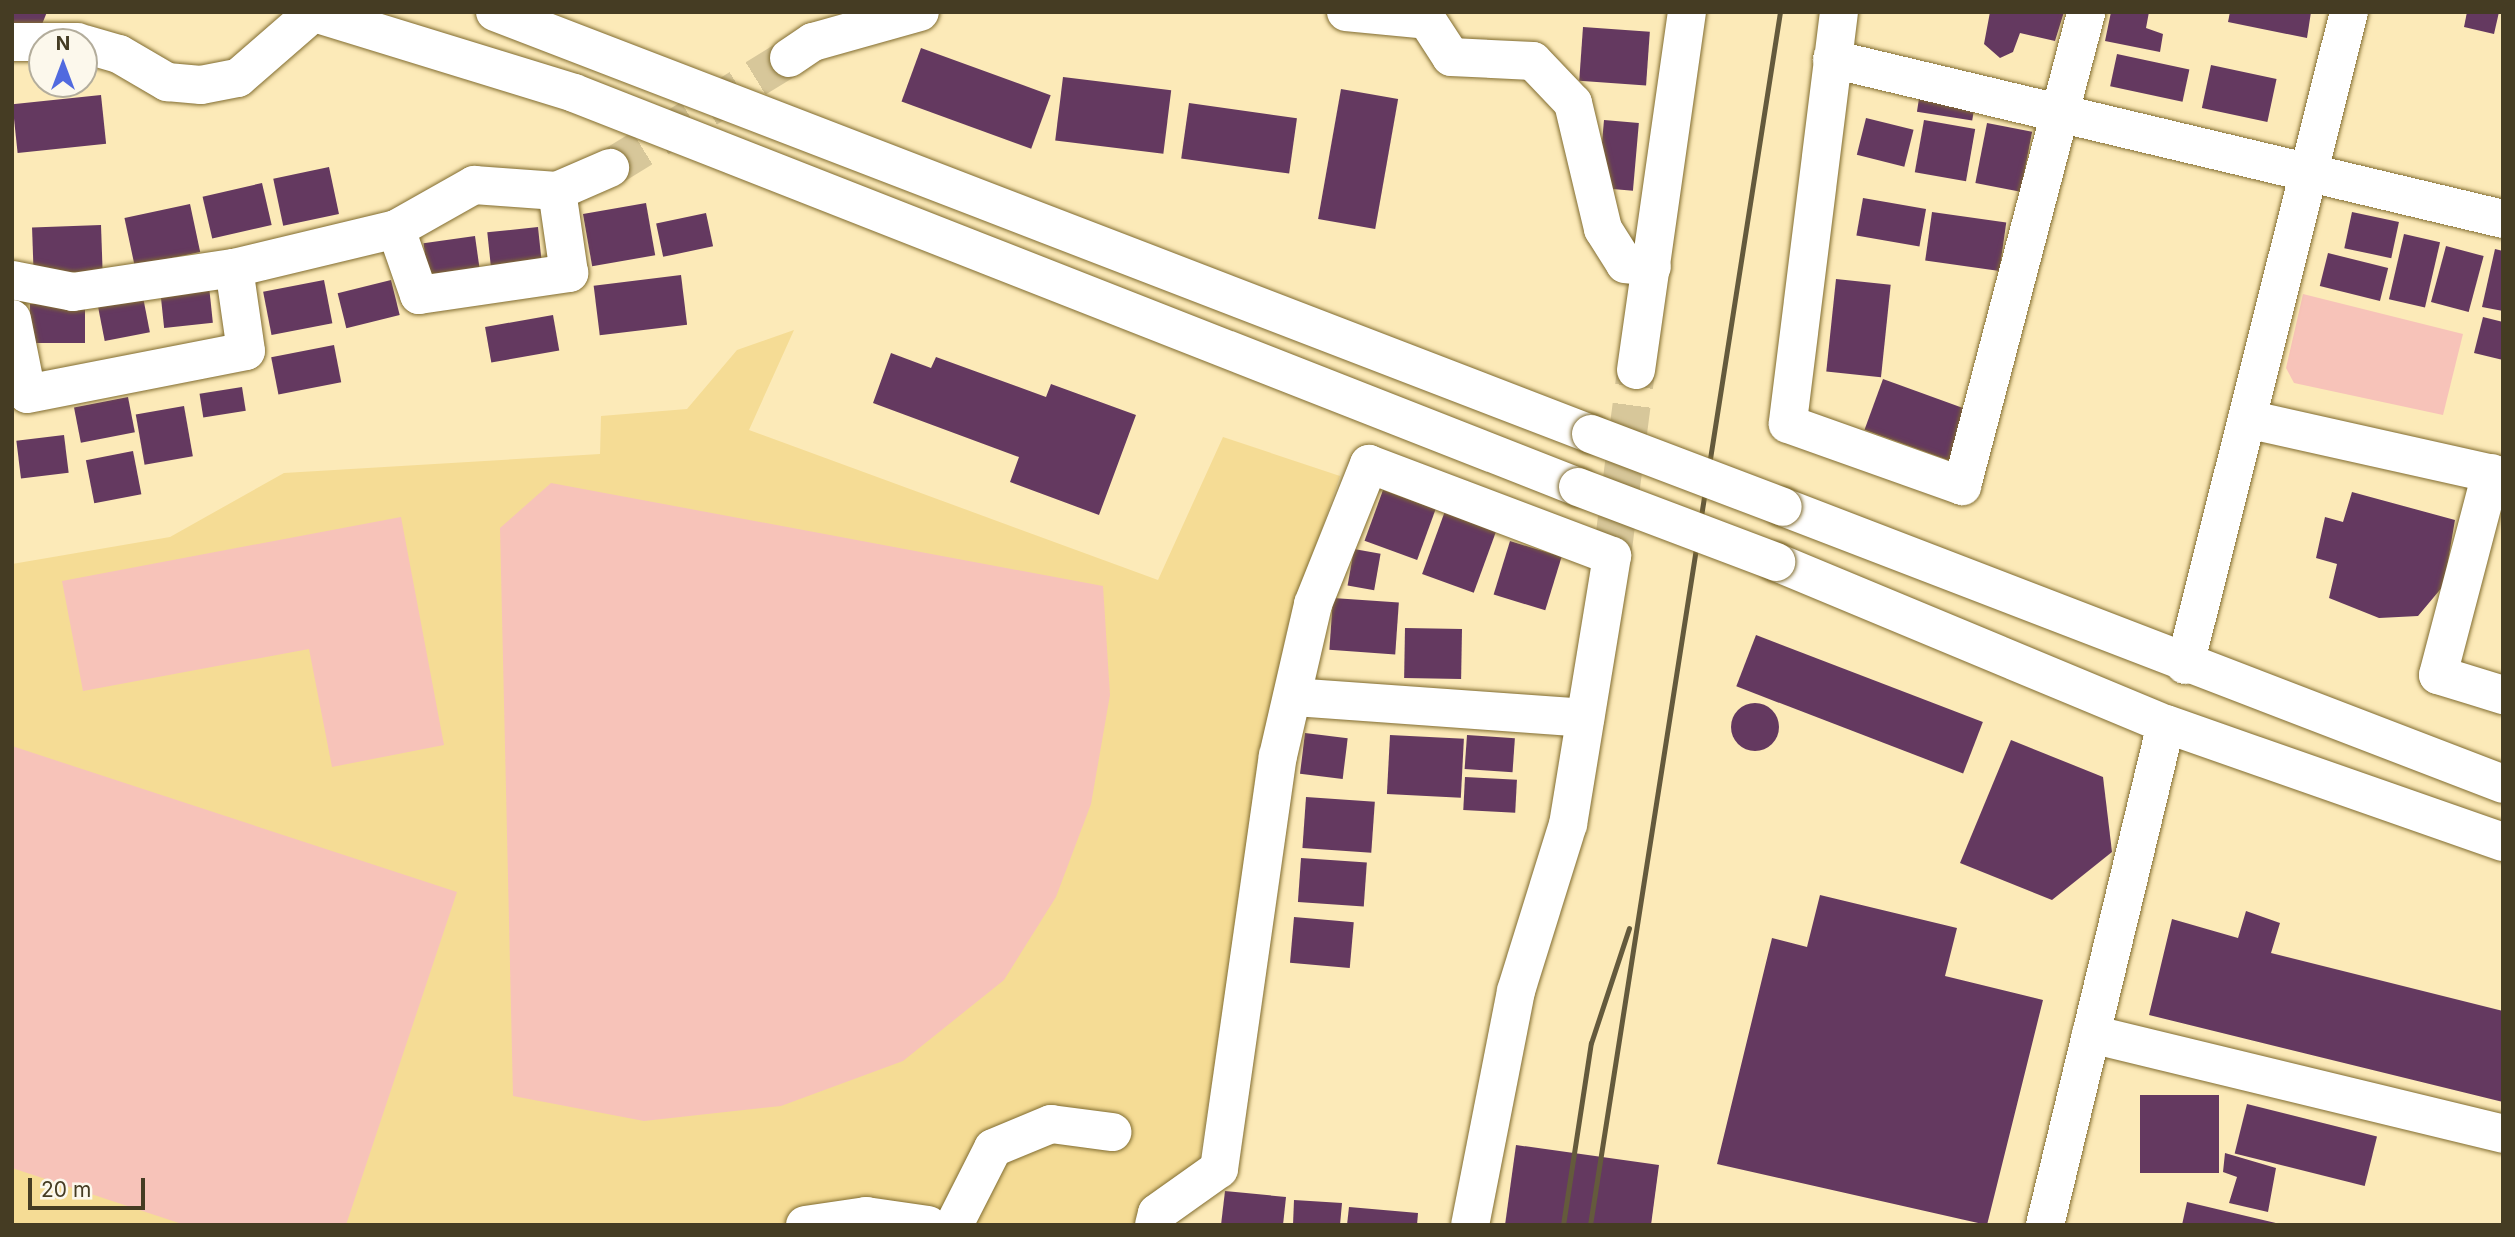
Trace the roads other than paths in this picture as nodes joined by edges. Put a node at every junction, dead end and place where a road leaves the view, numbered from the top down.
1 (495, 12) edge
2 (920, 12) edge
3 (1346, 12) edge
4 (1686, 12) edge
5 (1839, 12) edge
6 (2086, 12) edge
7 (2348, 12) edge
8 (313, 13) edge
9 (1435, 16) edge
10 (98, 48) edge
11 (789, 58) tunnel mouth
12 (1832, 60) junction
13 (2063, 110) junction
14 (610, 169) tunnel mouth
15 (2309, 171) junction
16 (557, 191) junction
17 (2503, 219) edge
18 (396, 229) junction
19 (1652, 267) junction
20 (234, 268) junction
21 (12, 280) edge
22 (12, 319) edge
23 (1636, 370) tunnel mouth
24 (2247, 419) junction
25 (2497, 475) edge
26 (2185, 665) junction
27 (2503, 695) edge
28 (1293, 697) junction
29 (1585, 718) junction
30 (2166, 723) junction
31 (2503, 784) edge
32 (2503, 842) edge
33 (2091, 1034) junction
34 (1112, 1132) dead end
35 (2503, 1134) edge
36 (805, 1225) edge
37 (928, 1225) edge
38 (954, 1225) edge
39 (1154, 1225) edge
40 (1470, 1225) edge
41 (2045, 1225) edge

1 - 26 street, bridge
2 - 11 street
3 - 9 street
4 - 19 street
5 - 12 street
6 - 13 street
7 - 15 street
8 - 10 street
8 - 30 street, bridge
9 - 19 street
12 - 13 street
12 - 13 street
13 - 15 street
14 - 16 street
15 - 17 street
15 - 24 street
16 - 18 street
16 - 18 street
18 - 20 street
19 - 23 street
20 - 21 street
20 - 22 street
24 - 25 street
24 - 26 street
25 - 27 street
26 - 31 street
28 - 29 street
28 - 29 street
28 - 39 street
29 - 40 street
30 - 32 street
30 - 33 street
33 - 35 street
33 - 41 street
34 - 38 street
36 - 37 street

